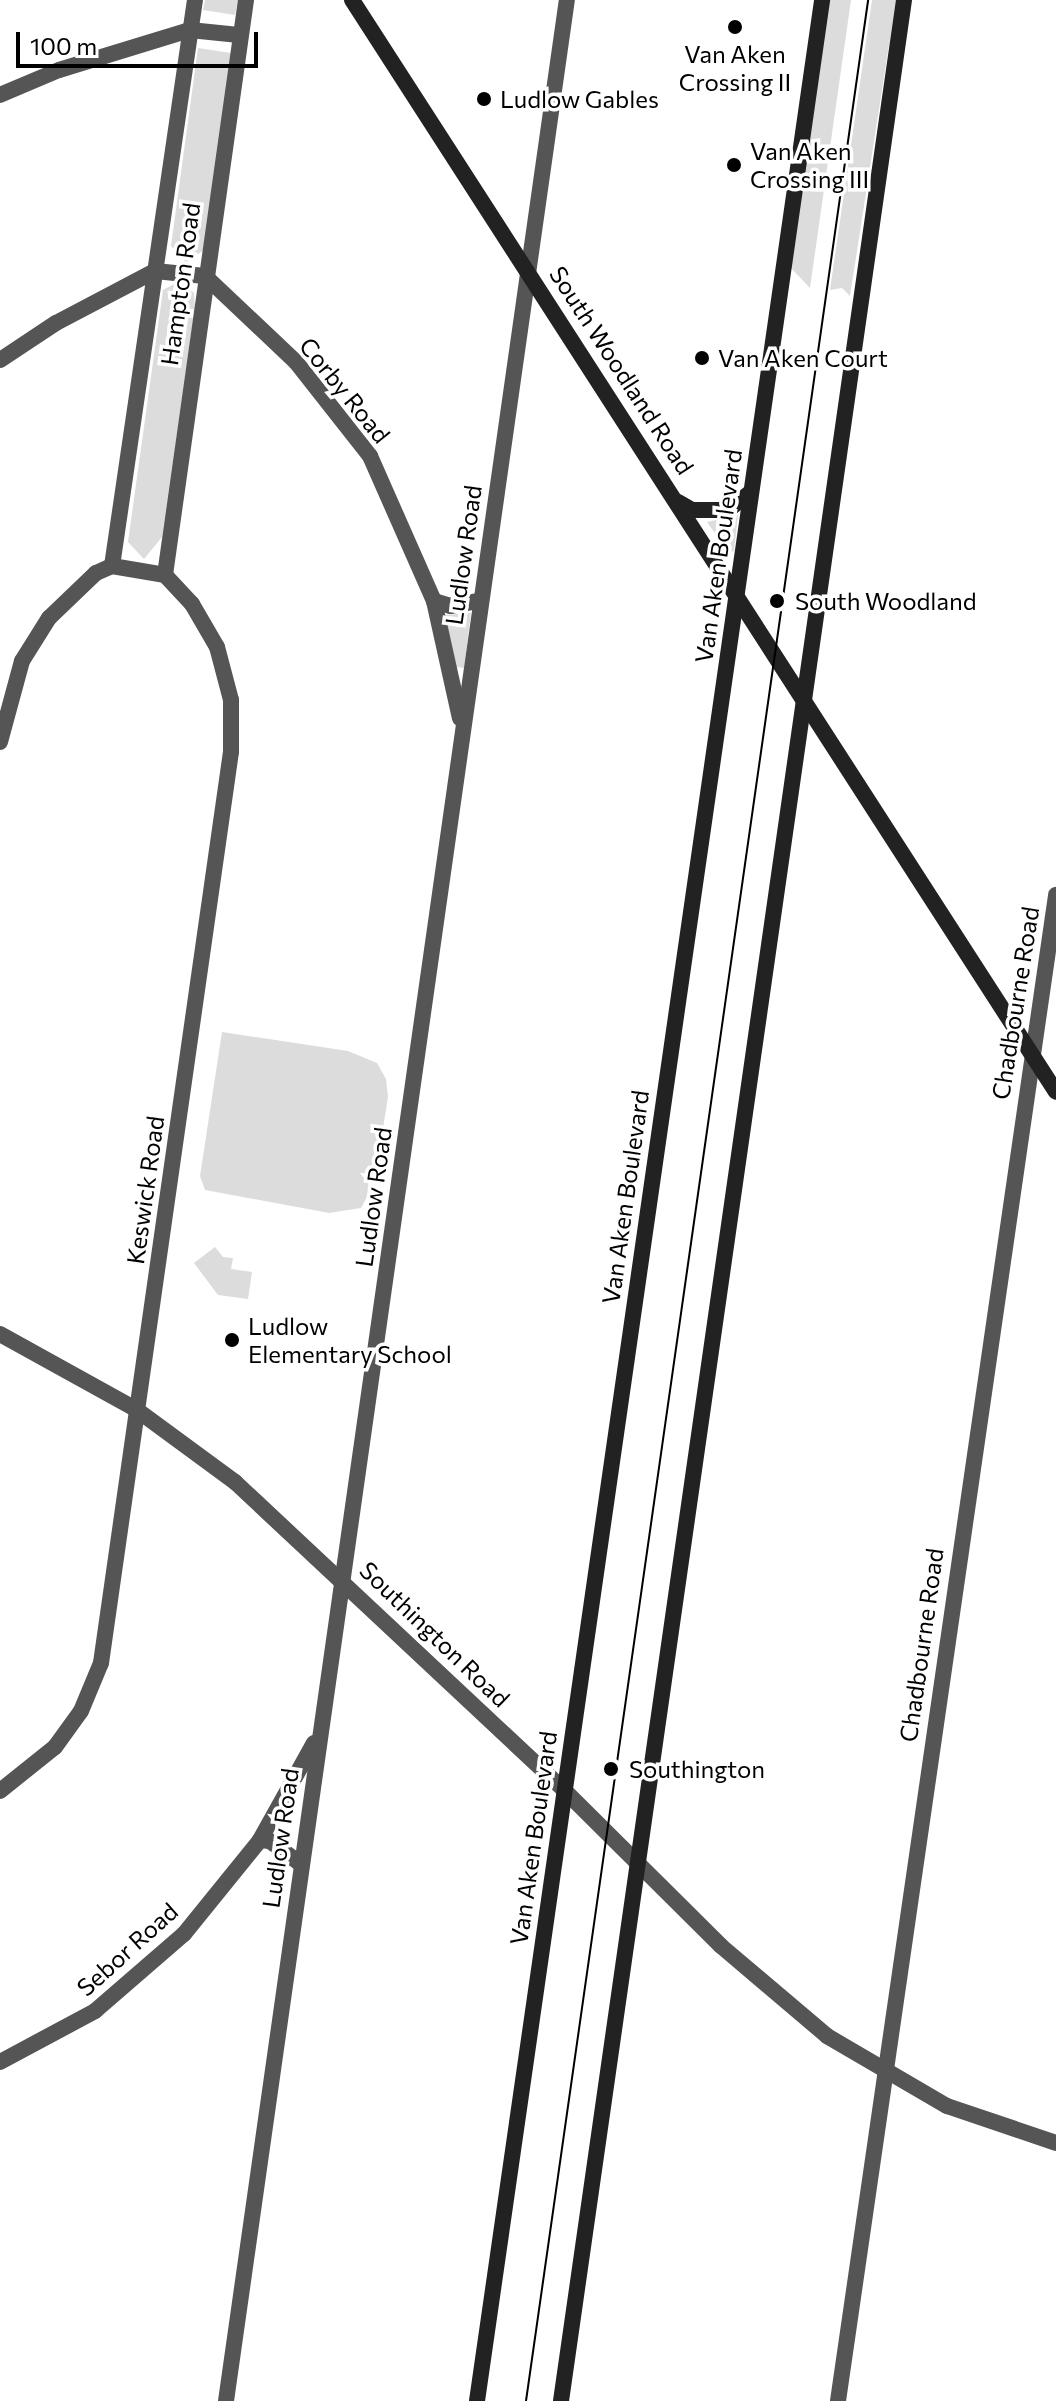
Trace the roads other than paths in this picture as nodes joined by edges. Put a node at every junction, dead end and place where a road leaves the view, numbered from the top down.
1 (195, 0) edge
2 (246, 0) edge
3 (352, 0) edge
4 (567, 0) edge
5 (822, 0) edge
6 (904, 0) edge
7 (190, 30) junction
8 (239, 35) junction
9 (0, 95) edge
10 (155, 271) junction
11 (531, 272) junction
12 (205, 276) junction
13 (0, 360) edge
14 (751, 492) junction
15 (677, 501) junction
16 (112, 566) junction
17 (165, 575) junction
18 (736, 594) junction
19 (434, 601) junction
20 (479, 601) junction
21 (803, 698) junction
22 (463, 731) junction
23 (0, 742) edge
24 (1056, 895) edge
25 (1031, 1052) junction
26 (1056, 1092) edge
27 (0, 1334) edge
28 (137, 1410) junction
29 (345, 1580) junction
30 (320, 1733) junction
31 (564, 1790) junction
32 (0, 1791) edge
33 (260, 1840) junction
34 (301, 1864) junction
35 (638, 1866) junction
36 (0, 2062) edge
37 (885, 2070) junction
38 (1056, 2143) edge
39 (226, 2401) edge
40 (477, 2401) edge
41 (561, 2401) edge
42 (838, 2401) edge

1 - 7 street, Hampton Road
2 - 8 street, Hampton Road
3 - 11 main road, South Woodland Road
4 - 11 street, Ludlow Road
5 - 14 main road, Van Aken Boulevard
6 - 21 main road
7 - 8 street
7 - 9 street
7 - 10 street, Hampton Road
8 - 12 street, Hampton Road
10 - 12 street
10 - 13 street
10 - 16 street, Hampton Road
11 - 15 main road, South Woodland Road
11 - 20 street, Ludlow Road
12 - 17 street, Hampton Road
12 - 19 street, Corby Road
14 - 15 main road
14 - 18 main road, Van Aken Boulevard
15 - 18 main road, South Woodland Road
16 - 17 street
16 - 23 street
17 - 28 street, Keswick Road
18 - 21 main road, South Woodland Road
18 - 31 main road, Van Aken Boulevard
19 - 20 street
19 - 22 street, Corby Road
20 - 22 street, Ludlow Road
21 - 25 main road, South Woodland Road
21 - 35 main road
22 - 29 street, Ludlow Road
24 - 25 street, Chadbourne Road
25 - 26 main road, South Woodland Road
25 - 37 street, Chadbourne Road
27 - 28 street, Southington Road
28 - 29 street, Southington Road
28 - 32 street, Keswick Road
29 - 30 street, Ludlow Road
29 - 31 street, Southington Road
30 - 33 street, Sebor Road
30 - 34 street, Ludlow Road
31 - 35 street, Southington Road
31 - 40 main road, Van Aken Boulevard
33 - 34 street
33 - 36 street, Sebor Road
34 - 39 street, Ludlow Road
35 - 37 street, Southington Road
35 - 41 main road
37 - 38 street, Southington Road
37 - 42 street, Chadbourne Road

